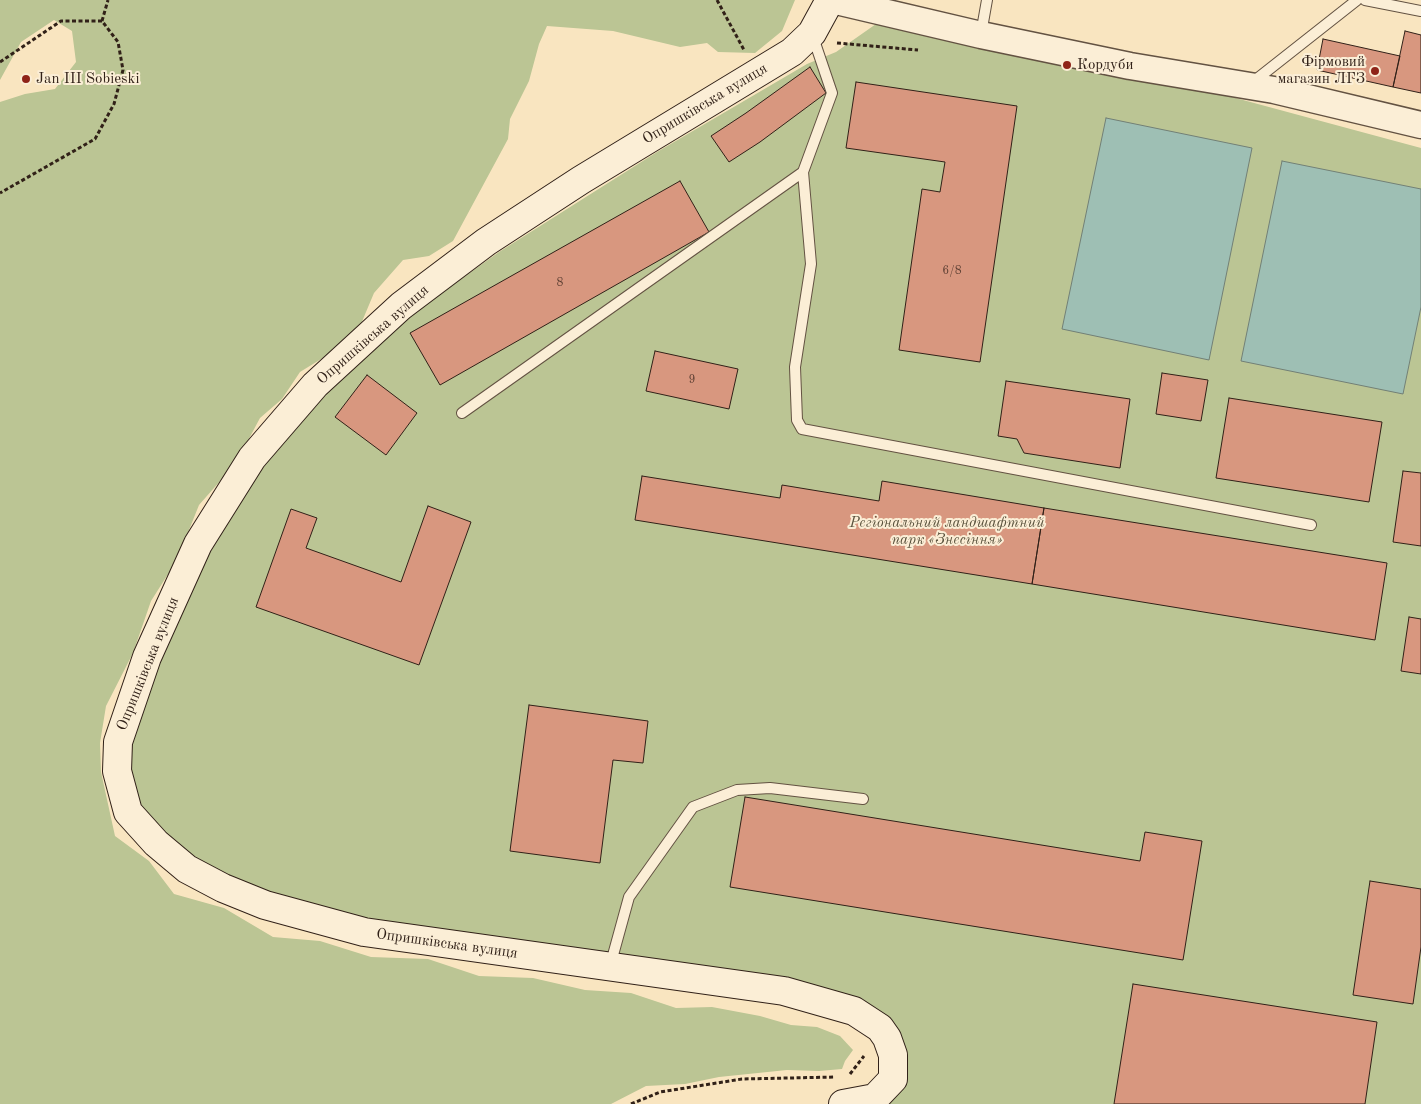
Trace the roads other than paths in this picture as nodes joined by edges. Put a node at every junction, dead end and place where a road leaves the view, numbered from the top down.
1 (831, 0) edge
2 (987, 0) edge
3 (1356, 0) edge
4 (1365, 0) edge
5 (1421, 11) edge
6 (981, 35) junction
7 (814, 42) junction
8 (1248, 86) junction
9 (1421, 125) edge
10 (803, 172) junction
11 (462, 413) dead end
12 (1312, 525) dead end
13 (863, 799) dead end
14 (610, 967) junction
15 (843, 1104) edge

1 - 6 street
1 - 7 main road, Опришківська вулиця
2 - 6 lane
3 - 8 lane
4 - 5 lane
6 - 8 street
7 - 10 lane
7 - 14 main road, Опришківська вулиця
8 - 9 street
10 - 11 lane
10 - 12 lane
13 - 14 lane
14 - 15 main road, Опришківська вулиця

